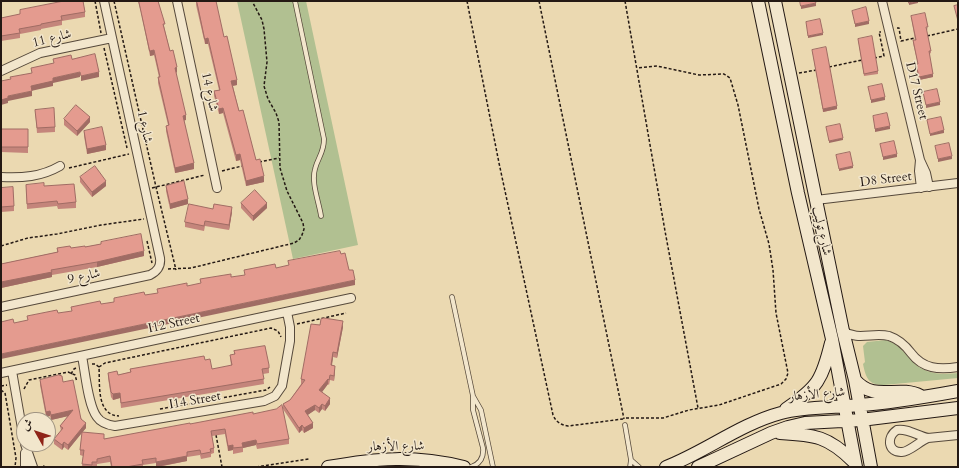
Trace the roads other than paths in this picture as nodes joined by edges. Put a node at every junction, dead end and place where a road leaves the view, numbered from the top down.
1 (104, 1) edge
2 (177, 1) edge
3 (294, 1) edge
4 (758, 1) edge
5 (775, 1) edge
6 (882, 1) edge
7 (112, 38) junction
8 (1, 71) edge
9 (787, 142) junction
10 (62, 168) road end
11 (1, 177) edge
12 (958, 183) edge
13 (925, 187) junction
14 (217, 188) dead end
15 (816, 200) junction
16 (321, 216) dead end
17 (160, 258) joint
18 (452, 297) dead end
19 (351, 298) dead end
20 (1, 306) edge
21 (287, 312) junction
22 (843, 331) junction
23 (832, 340) junction
24 (82, 356) junction
25 (958, 367) edge
26 (12, 371) junction
27 (1, 373) edge
28 (855, 380) junction
29 (958, 391) edge
30 (473, 396) junction
31 (924, 397) junction
32 (859, 405) junction
33 (844, 406) junction
34 (958, 408) edge
35 (19, 412) edge
36 (782, 412) junction
37 (847, 420) junction
38 (861, 420) junction
39 (625, 425) road end
40 (771, 433) junction
41 (958, 435) edge
42 (928, 438) dead end
43 (489, 447) junction
44 (483, 448) junction
45 (25, 452) edge
46 (28, 452) edge
47 (631, 460) junction
48 (855, 464) edge
49 (25, 467) edge
50 (33, 467) edge
51 (328, 467) edge
52 (464, 467) edge
53 (470, 467) edge
54 (492, 467) edge
55 (630, 467) edge
56 (639, 467) edge
57 (666, 467) edge
58 (698, 467) edge
59 (871, 467) edge

1 - 7 street, شارع 1
2 - 14 street, شارع 14
3 - 16 lane
4 - 9 street, شارع توليب
5 - 15 street, شارع توليب
6 - 13 street, D17 Street
7 - 8 street, شارع 11
7 - 17 street, شارع 1
9 - 15 street
9 - 23 street, شارع توليب
10 - 11 street
12 - 13 street, D8 Street
13 - 15 street, D8 Street
15 - 22 street, شارع توليب
17 - 20 street, شارع 9
18 - 30 lane
19 - 21 street, I12 Street
21 - 24 street, I12 Street
21 - 24 street, I14 Street
22 - 25 street
22 - 28 street, شارع توليب
23 - 33 street, شارع توليب
23 - 36 street
24 - 26 street, I12 Street
26 - 27 street, I12 Street
26 - 35 street
28 - 31 street
28 - 32 street, شارع توليب
29 - 31 street, شارع الأزهار
30 - 43 lane
30 - 44 lane
31 - 32 street, شارع الأزهار
32 - 33 street, شارع الأزهار
32 - 38 street, شارع توليب
33 - 36 street, شارع الأزهار
33 - 37 street, شارع توليب
34 - 38 street, شارع الأزهار
36 - 57 street, شارع الأزهار
37 - 38 street, شارع الأزهار
37 - 40 street, شارع الأزهار
37 - 48 street, شارع توليب
38 - 59 street, شارع توليب
39 - 47 lane
40 - 48 street
40 - 58 street, شارع الأزهار
41 - 42 street
43 - 44 lane
43 - 54 lane
44 - 53 lane
45 - 49 street
46 - 50 street
47 - 55 lane
47 - 56 lane
51 - 52 street, شارع الأزهار

